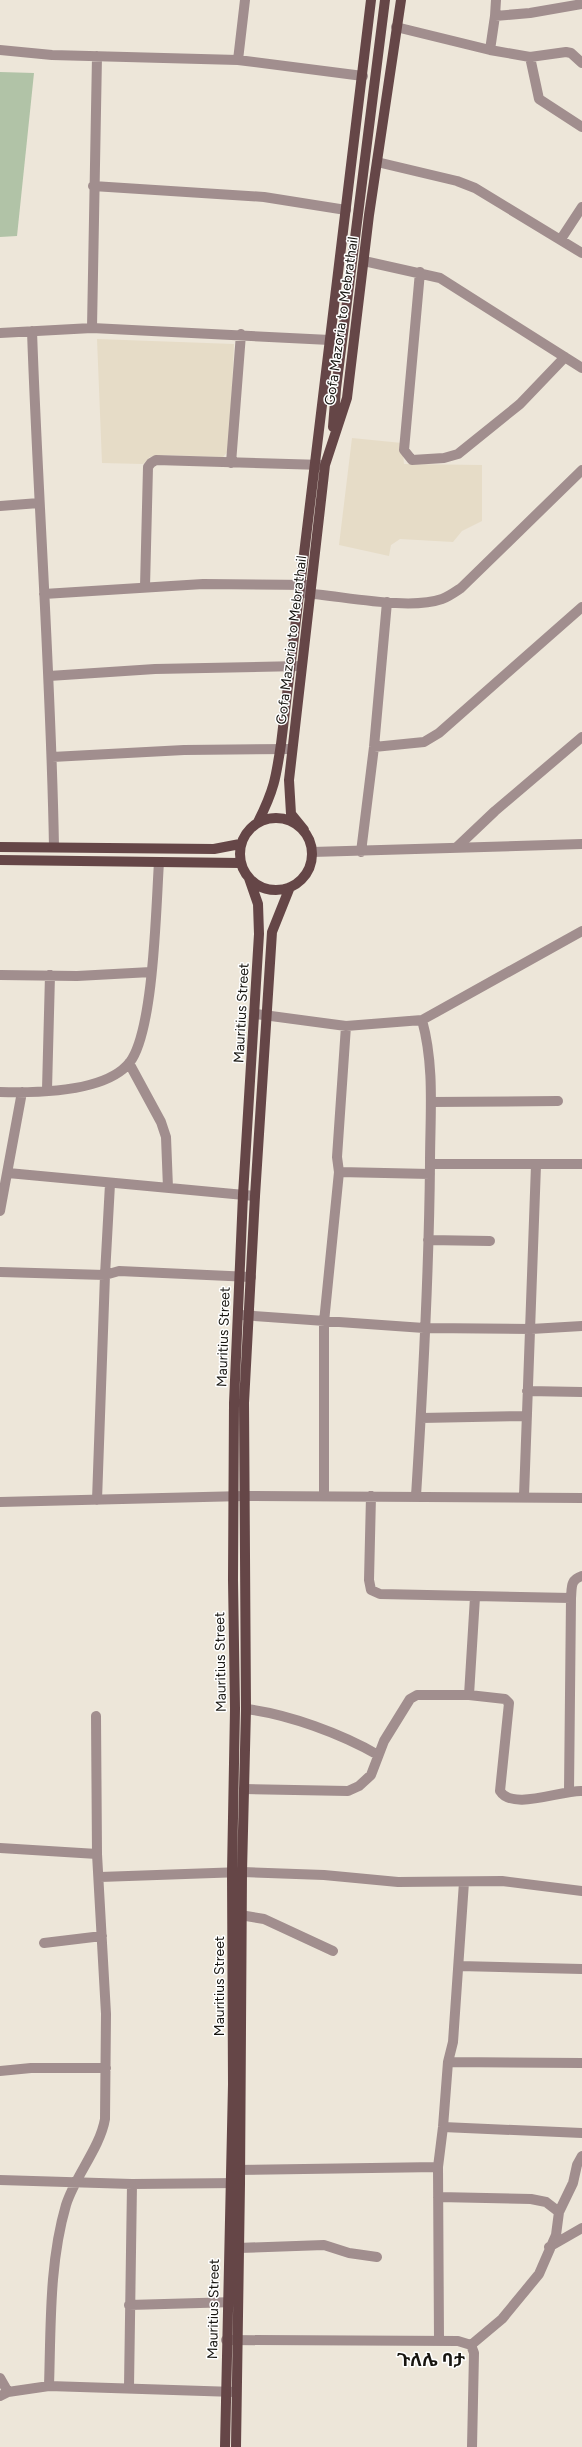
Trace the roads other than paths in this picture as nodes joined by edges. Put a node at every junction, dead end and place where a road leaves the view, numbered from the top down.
1 (245, 0) edge
2 (372, 0) edge
3 (385, 0) edge
4 (496, 0) edge
5 (400, 3) edge
6 (578, 3) edge
7 (495, 16) junction
8 (396, 27) junction
9 (0, 50) edge
10 (490, 50) junction
11 (97, 56) junction
12 (530, 57) junction
13 (238, 60) junction
14 (582, 63) edge
15 (363, 76) junction
16 (582, 128) edge
17 (377, 162) junction
18 (93, 186) junction
19 (582, 207) edge
20 (346, 210) junction
21 (562, 239) junction
22 (582, 253) edge
23 (364, 261) junction
24 (420, 272) junction
25 (92, 328) junction
26 (32, 331) junction
27 (0, 333) edge
28 (241, 334) junction
29 (330, 340) junction
30 (565, 357) junction
31 (582, 368) edge
32 (336, 389) junction
33 (318, 442) junction
34 (332, 443) junction
35 (232, 462) junction
36 (320, 464) junction
37 (582, 470) edge
38 (39, 503) junction
39 (0, 506) edge
40 (145, 587) junction
41 (300, 589) junction
42 (311, 589) junction
43 (44, 594) junction
44 (387, 602) junction
45 (582, 607) edge
46 (290, 665) junction
47 (302, 666) junction
48 (49, 676) junction
49 (582, 737) edge
50 (374, 747) junction
51 (280, 748) junction
52 (292, 749) junction
53 (52, 757) junction
54 (258, 822) junction
55 (304, 830) junction
56 (240, 844) junction
57 (582, 844) edge
58 (54, 847) junction
59 (0, 848) edge
60 (456, 848) junction
61 (312, 852) junction
62 (361, 852) junction
63 (0, 860) edge
64 (159, 862) junction
65 (240, 863) junction
66 (249, 878) junction
67 (290, 887) junction
68 (582, 931) edge
69 (151, 972) junction
70 (0, 975) edge
71 (50, 976) junction
72 (261, 1014) junction
73 (422, 1020) junction
74 (346, 1026) junction
75 (129, 1063) junction
76 (47, 1090) junction
77 (0, 1092) edge
78 (22, 1092) junction
79 (558, 1101) dead end
80 (431, 1102) junction
81 (582, 1164) edge
82 (536, 1165) junction
83 (430, 1169) junction
84 (339, 1172) junction
85 (8, 1173) junction
86 (110, 1184) junction
87 (168, 1188) junction
88 (243, 1195) junction
89 (255, 1196) junction
90 (0, 1211) edge
91 (428, 1240) junction
92 (490, 1241) dead end
93 (0, 1272) edge
94 (105, 1275) junction
95 (240, 1276) junction
96 (251, 1277) junction
97 (237, 1315) junction
98 (249, 1315) junction
99 (324, 1322) junction
100 (582, 1326) edge
101 (424, 1328) junction
102 (531, 1329) junction
103 (527, 1391) junction
104 (582, 1392) edge
105 (527, 1416) junction
106 (421, 1418) junction
107 (324, 1495) junction
108 (233, 1496) junction
109 (244, 1496) junction
110 (371, 1496) junction
111 (416, 1496) junction
112 (524, 1496) junction
113 (582, 1498) edge
114 (97, 1500) junction
115 (0, 1502) edge
116 (582, 1576) edge
117 (475, 1598) junction
118 (571, 1598) junction
119 (470, 1695) junction
120 (246, 1710) junction
121 (96, 1716) dead end
122 (378, 1755) junction
123 (244, 1789) junction
124 (569, 1791) junction
125 (582, 1791) edge
126 (0, 1848) edge
127 (97, 1854) junction
128 (237, 1872) junction
129 (100, 1877) junction
130 (464, 1882) junction
131 (582, 1891) edge
132 (237, 1914) junction
133 (102, 1936) junction
134 (44, 1943) dead end
135 (333, 1951) dead end
136 (459, 1966) junction
137 (582, 1969) edge
138 (448, 2062) junction
139 (582, 2063) edge
140 (106, 2068) junction
141 (0, 2071) edge
142 (443, 2127) junction
143 (582, 2134) edge
144 (582, 2156) edge
145 (438, 2167) junction
146 (235, 2170) junction
147 (0, 2180) edge
148 (75, 2182) junction
149 (230, 2183) junction
150 (132, 2184) junction
151 (240, 2184) junction
152 (438, 2197) junction
153 (559, 2212) junction
154 (582, 2228) edge
155 (550, 2247) junction
156 (238, 2248) junction
157 (377, 2257) dead end
158 (232, 2302) junction
159 (129, 2305) junction
160 (237, 2339) junction
161 (226, 2340) junction
162 (439, 2341) junction
163 (471, 2345) junction
164 (0, 2378) edge
165 (49, 2386) junction
166 (129, 2387) junction
167 (225, 2391) junction
168 (237, 2392) junction
169 (4, 2394) edge
170 (225, 2447) edge
171 (236, 2447) edge
172 (472, 2447) edge

1 - 13 street
2 - 15 main road, Gofa Mazoria to Mebrathail
3 - 32 main road
4 - 7 street
5 - 8 main road, Gofa Mazoria to Mebrathail
6 - 7 street
7 - 10 street
8 - 10 street
8 - 17 main road, Gofa Mazoria to Mebrathail
9 - 11 street
10 - 12 street
11 - 13 street
11 - 18 street
12 - 14 street
12 - 16 street
13 - 15 street
15 - 20 main road, Gofa Mazoria to Mebrathail
17 - 21 street
17 - 23 main road, Gofa Mazoria to Mebrathail
18 - 20 street
18 - 25 street
19 - 21 street
20 - 29 main road, Gofa Mazoria to Mebrathail
21 - 22 street
23 - 24 street
23 - 34 main road, Gofa Mazoria to Mebrathail
24 - 30 street
24 - 30 street
25 - 26 street
25 - 28 street
26 - 27 street
26 - 38 street
28 - 29 street
28 - 35 street
29 - 33 main road, Gofa Mazoria to Mebrathail
30 - 31 street
32 - 33 main road
32 - 34 main road
33 - 36 main road, Gofa Mazoria to Mebrathail
34 - 36 main road, Gofa Mazoria to Mebrathail
35 - 36 street
35 - 40 street
36 - 41 main road, Gofa Mazoria to Mebrathail
36 - 42 main road, Gofa Mazoria to Mebrathail
37 - 44 street
38 - 39 street
38 - 43 street
40 - 41 street
40 - 43 street
41 - 42 street
41 - 46 main road, Gofa Mazoria to Mebrathail
42 - 44 street
42 - 47 main road, Gofa Mazoria to Mebrathail
43 - 48 street
44 - 50 street
45 - 50 street
46 - 47 street
46 - 48 street
46 - 51 main road, Gofa Mazoria to Mebrathail
47 - 52 main road, Gofa Mazoria to Mebrathail
48 - 53 street
49 - 60 street
50 - 62 street
51 - 52 street
51 - 53 street
51 - 54 main road, Gofa Mazoria to Mebrathail
52 - 55 main road, Gofa Mazoria to Mebrathail
53 - 58 street
54 - 55 main road
54 - 56 main road
55 - 61 main road
56 - 58 main road
56 - 65 main road
57 - 60 street
58 - 59 main road
60 - 62 street
61 - 62 street
61 - 67 main road
63 - 64 main road
64 - 65 main road
64 - 69 street
65 - 66 main road
66 - 67 main road
66 - 72 main road, Mauritius Street
67 - 72 main road, Mauritius Street
68 - 73 street
69 - 71 street
69 - 75 street
70 - 71 street
71 - 76 street
72 - 74 street
72 - 88 main road, Mauritius Street
72 - 89 main road, Mauritius Street
73 - 74 street
73 - 80 street
74 - 84 street
75 - 76 street
75 - 87 street
76 - 78 street
77 - 78 street
78 - 85 street
79 - 80 street
80 - 83 street
81 - 82 street
82 - 83 street
82 - 102 street
83 - 84 street
83 - 91 street
84 - 99 street
85 - 86 street
85 - 90 street
86 - 87 street
86 - 94 street
87 - 88 street
88 - 89 street
88 - 95 main road, Mauritius Street
89 - 96 main road, Mauritius Street
91 - 92 street
91 - 101 street
93 - 94 street
94 - 95 street
94 - 114 street
95 - 96 street
95 - 97 main road, Mauritius Street
96 - 98 main road, Mauritius Street
97 - 98 street
97 - 108 main road, Mauritius Street
98 - 99 street
98 - 109 main road, Mauritius Street
99 - 101 street
99 - 107 street
100 - 102 street
101 - 102 street
101 - 106 street
102 - 103 street
103 - 104 street
103 - 105 street
105 - 106 street
105 - 112 street
106 - 111 street
107 - 109 street
107 - 110 street
108 - 109 street
108 - 114 street
108 - 128 main road, Mauritius Street
109 - 120 main road, Mauritius Street
110 - 111 street
110 - 117 street
111 - 112 street
112 - 113 street
114 - 115 street
116 - 118 street
117 - 118 street
117 - 119 street
118 - 124 street
119 - 122 street
119 - 124 street
120 - 122 street
120 - 123 main road, Mauritius Street
121 - 127 street
122 - 123 street
123 - 128 main road, Mauritius Street
124 - 125 street
126 - 127 street
127 - 129 street
128 - 129 street
128 - 130 street
128 - 132 main road, Mauritius Street
129 - 133 street
130 - 131 street
130 - 136 street
132 - 135 street
132 - 146 main road, Mauritius Street
133 - 134 street
133 - 140 street
136 - 137 street
136 - 138 street
138 - 139 street
138 - 142 street
140 - 141 street
140 - 148 street
142 - 143 street
142 - 145 street
144 - 153 street
145 - 146 street
145 - 152 street
146 - 149 main road, Mauritius Street
146 - 151 main road, Mauritius Street
147 - 148 street
148 - 150 street
148 - 165 street
149 - 150 street
149 - 151 street
149 - 158 main road, Mauritius Street
150 - 159 street
151 - 156 main road, Mauritius Street
152 - 153 street
152 - 162 street
153 - 155 street
154 - 155 street
155 - 163 street
156 - 157 street
156 - 158 main road, Mauritius Street
158 - 159 street
158 - 160 main road, Mauritius Street
158 - 161 main road, Mauritius Street
159 - 166 street
160 - 161 street
160 - 162 street
160 - 168 main road, Mauritius Street
161 - 167 main road, Mauritius Street
162 - 163 street
163 - 172 street
164 - 169 street
165 - 166 street
165 - 169 street
166 - 167 street
167 - 168 street
167 - 170 main road, Mauritius Street
168 - 171 main road, Mauritius Street

